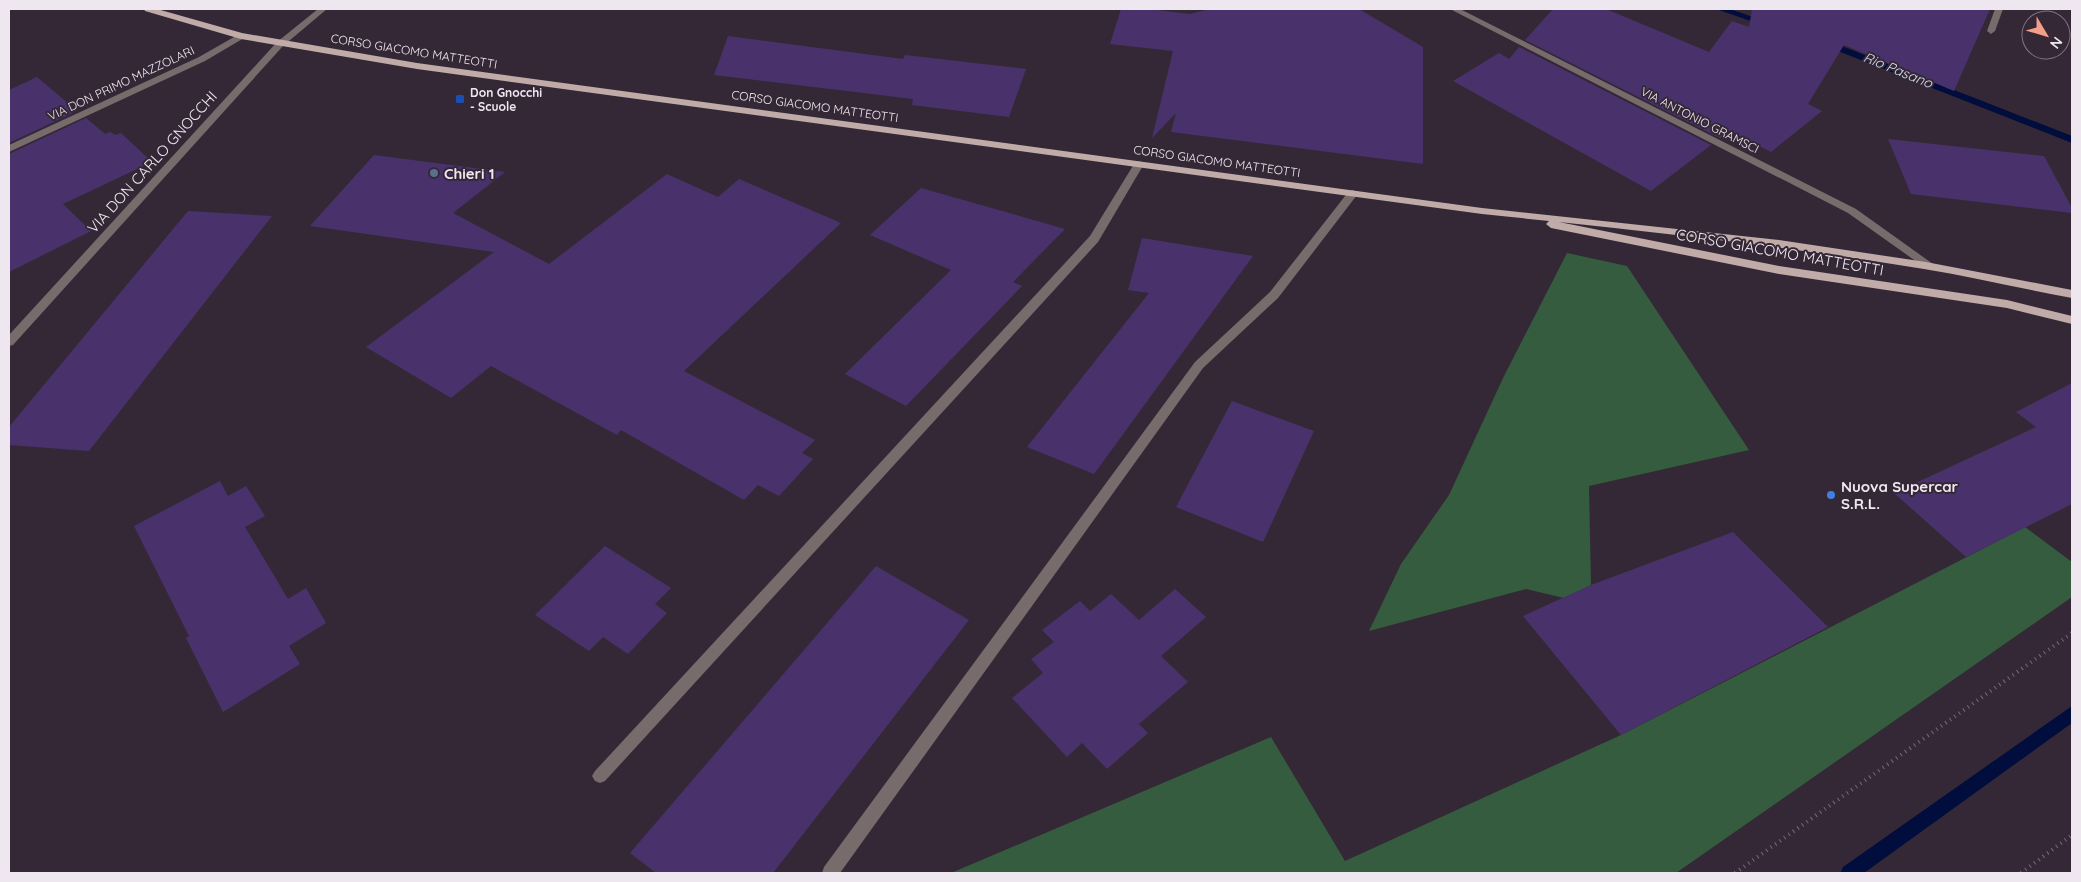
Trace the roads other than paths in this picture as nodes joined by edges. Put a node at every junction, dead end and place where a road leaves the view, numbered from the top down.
1 (148, 9) edge
2 (324, 9) edge
3 (1454, 9) edge
4 (1999, 9) edge
5 (1991, 31) dead end
6 (241, 36) junction
7 (280, 44) junction
8 (9, 149) edge
9 (1139, 164) junction
10 (1353, 193) junction
11 (1482, 211) junction
12 (1928, 264) junction
13 (2072, 294) edge
14 (2072, 320) edge
15 (9, 342) edge
16 (600, 776) dead end
17 (830, 873) edge

1 - 6 main road, CORSO GIACOMO MATTEOTTI
2 - 7 street, VIA DON CARLO GNOCCHI
3 - 12 street, VIA ANTONIO GRAMSCI
4 - 5 street
6 - 7 main road, CORSO GIACOMO MATTEOTTI
6 - 8 street, VIA DON PRIMO MAZZOLARI
7 - 9 main road, CORSO GIACOMO MATTEOTTI
7 - 15 street, VIA DON CARLO GNOCCHI
9 - 10 main road, CORSO GIACOMO MATTEOTTI
9 - 16 street
10 - 11 main road, CORSO GIACOMO MATTEOTTI
10 - 17 street
11 - 12 main road, CORSO GIACOMO MATTEOTTI
11 - 14 main road, CORSO GIACOMO MATTEOTTI
12 - 13 main road, CORSO GIACOMO MATTEOTTI

